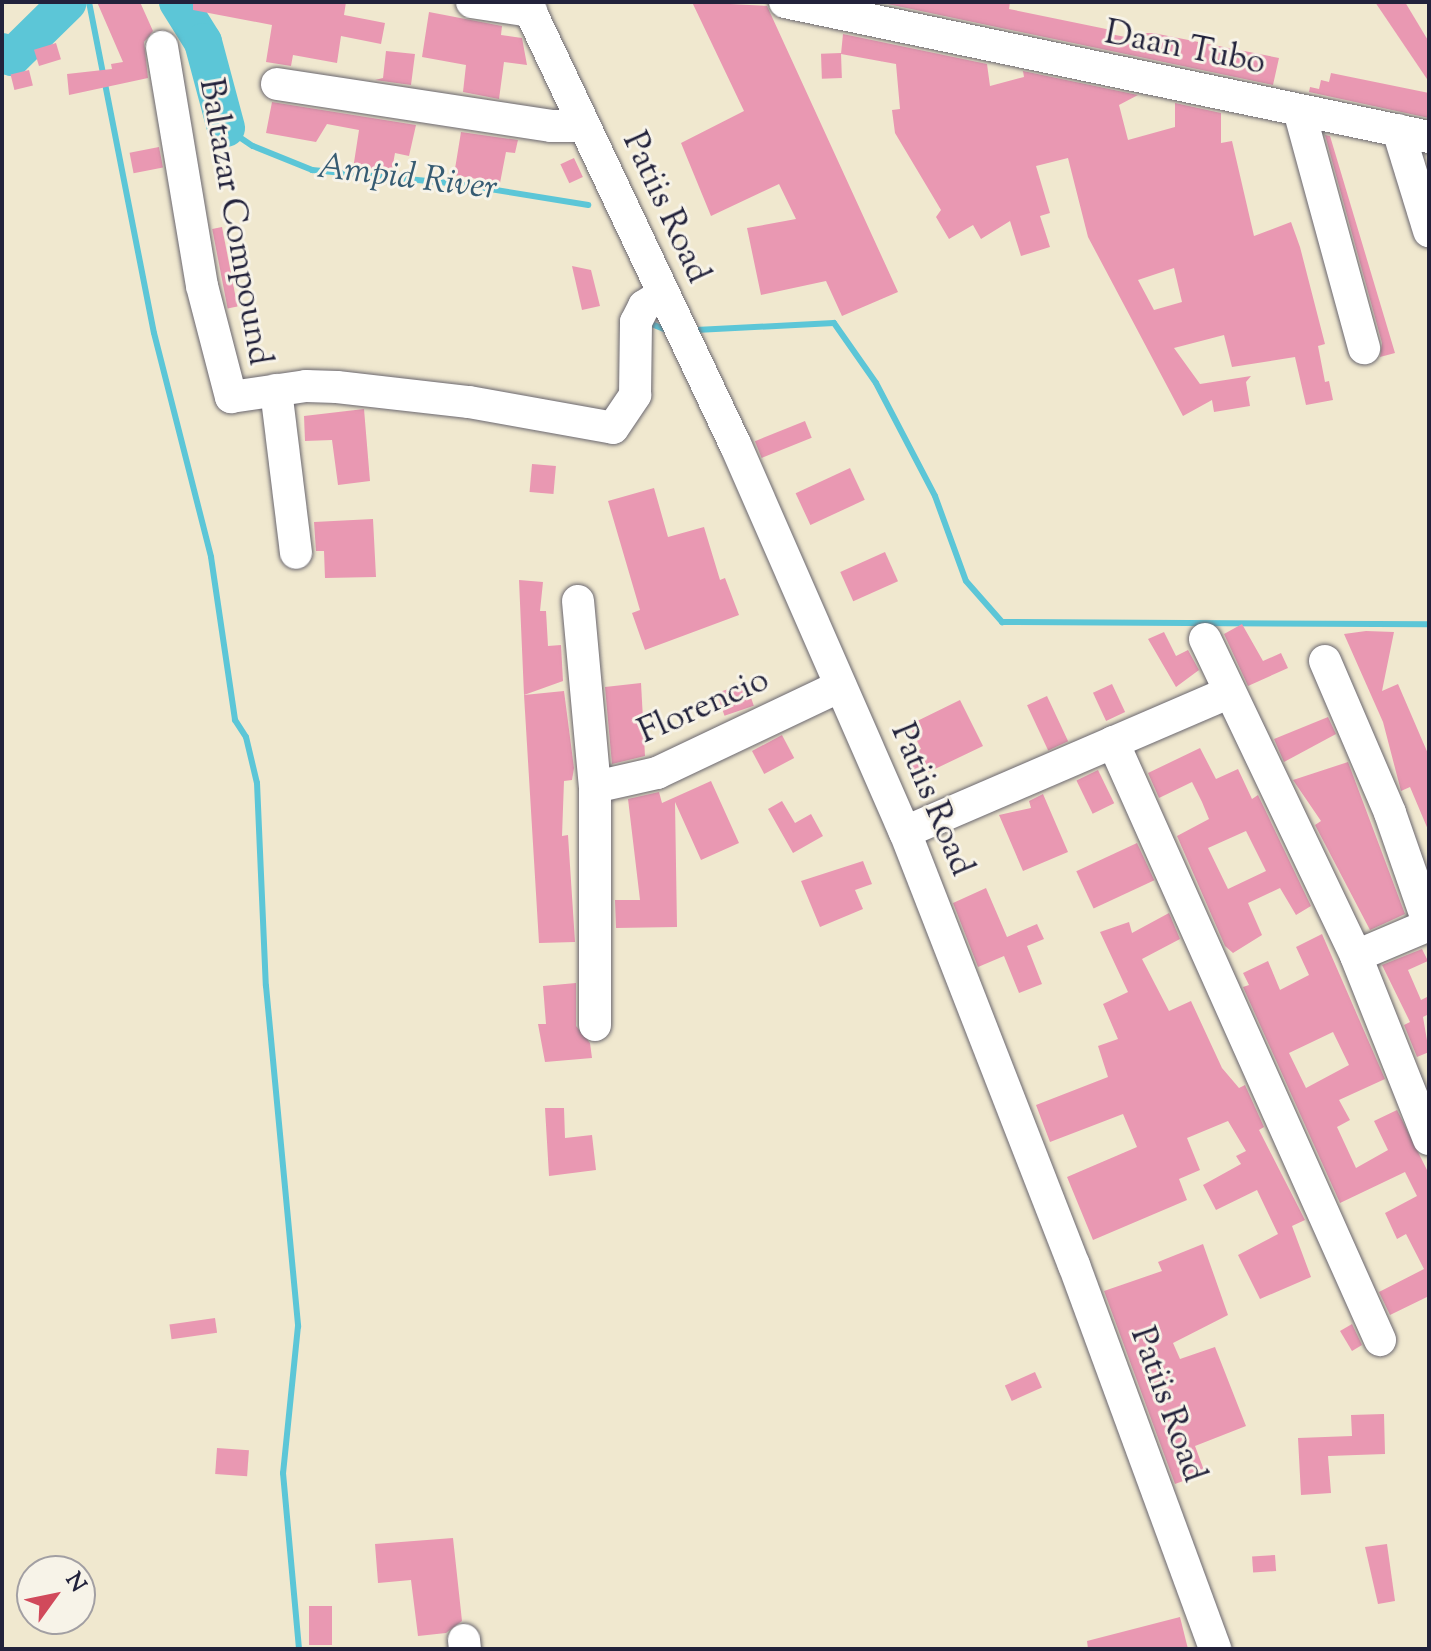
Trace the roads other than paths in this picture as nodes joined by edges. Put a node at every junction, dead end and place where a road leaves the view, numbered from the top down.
1 (472, 2) edge
2 (785, 2) edge
3 (528, 6) edge
4 (162, 47) dead end
5 (277, 84) dead end
6 (1299, 110) junction
7 (584, 126) junction
8 (1414, 133) edge
9 (1426, 215) edge
10 (663, 294) junction
11 (1364, 348) dead end
12 (276, 390) junction
13 (296, 553) dead end
14 (578, 601) dead end
15 (1205, 639) dead end
16 (1325, 661) dead end
17 (840, 686) junction
18 (1228, 693) junction
19 (1113, 742) junction
20 (595, 787) junction
21 (905, 832) junction
22 (1356, 956) junction
23 (595, 1025) dead end
24 (1429, 1139) edge
25 (1380, 1340) dead end
26 (1215, 1649) edge

1 - 3 street
2 - 6 street, Daan Tubo
3 - 7 street, Patiis Road
4 - 12 street, Baltazar Compound
5 - 7 street
6 - 8 street, Daan Tubo
6 - 11 street
7 - 10 street, Patiis Road
8 - 9 street
10 - 12 street, Baltazar Compound
10 - 17 street, Patiis Road
12 - 13 street
14 - 20 street
15 - 18 street
16 - 22 street
17 - 20 street, Florencio
17 - 21 street, Patiis Road
18 - 19 street
18 - 22 street
19 - 21 street
19 - 25 street
20 - 23 street
21 - 26 street, Patiis Road
22 - 24 street

